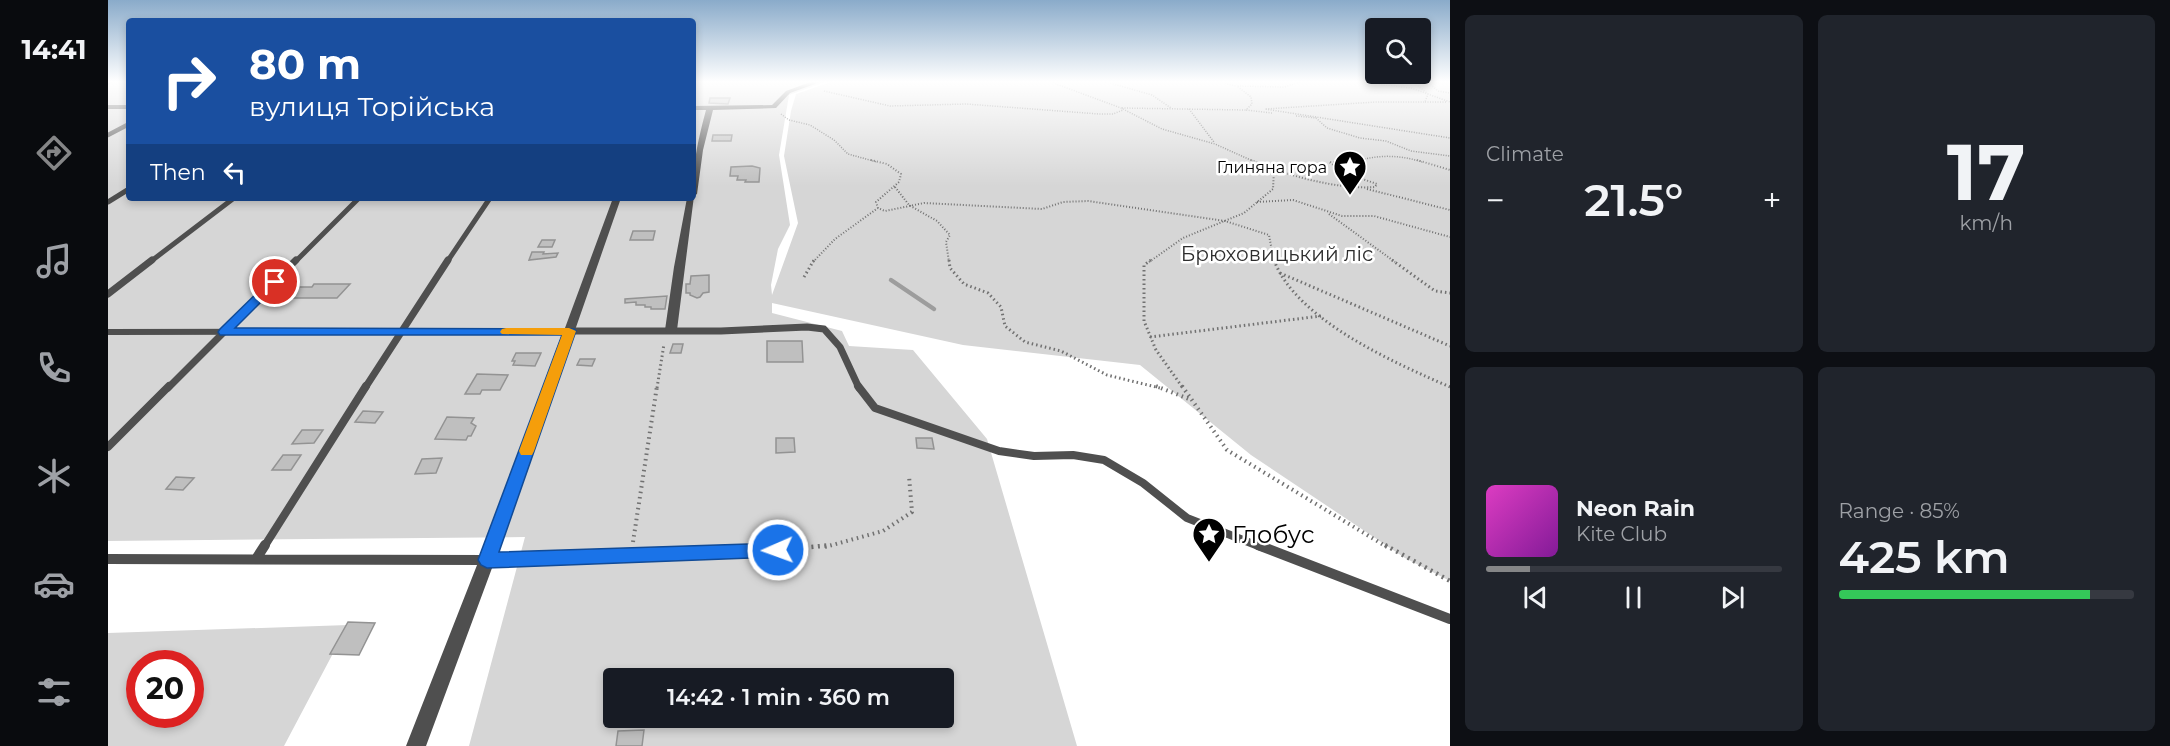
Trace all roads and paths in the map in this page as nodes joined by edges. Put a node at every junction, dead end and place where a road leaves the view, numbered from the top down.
1 (708, 116) edge
2 (784, 116) edge
3 (1136, 116) edge
4 (1193, 116) edge
5 (1297, 116) edge
6 (1320, 116) edge
7 (126, 126) edge
8 (108, 135) edge
9 (1450, 138) edge
10 (1215, 144) junction
11 (1450, 156) edge
12 (1274, 170) junction
13 (1450, 170) edge
14 (696, 172) edge
15 (895, 187) junction
16 (1362, 188) junction
17 (126, 191) edge
18 (230, 201) edge
19 (356, 201) edge
20 (488, 201) edge
21 (616, 201) edge
22 (690, 201) edge
23 (108, 202) edge
24 (1257, 202) junction
25 (909, 205) junction
26 (878, 208) junction
27 (1450, 210) edge
28 (1326, 211) junction
29 (1225, 221) junction
30 (1450, 237) edge
31 (1278, 272) junction
32 (804, 278) dead end
33 (1450, 293) edge
34 (108, 294) edge
35 (1321, 316) junction
36 (669, 330) junction
37 (569, 331) junction
38 (108, 332) edge
39 (224, 332) junction
40 (400, 332) junction
41 (1150, 337) junction
42 (1450, 346) edge
43 (1450, 387) edge
44 (1191, 399) junction
45 (108, 447) edge
46 (909, 476) dead end
47 (778, 550) joint
48 (631, 554) junction
49 (108, 559) edge
50 (256, 559) junction
51 (487, 560) junction
52 (1450, 581) edge
53 (1450, 619) edge
54 (416, 746) edge

1 - 14 street
2 - 15 path
3 - 10 path
4 - 10 path
5 - 11 path
6 - 9 path
7 - 8 lane
10 - 12 path
12 - 16 path
12 - 24 path
13 - 16 path
15 - 25 path
15 - 26 path
16 - 27 path
17 - 23 lane
18 - 34 lane
19 - 39 lane
20 - 40 lane
21 - 37 street
22 - 36 street
24 - 28 path
24 - 29 path
25 - 26 path
25 - 29 path
25 - 44 path
26 - 32 path
28 - 30 path
28 - 33 path
29 - 31 path
29 - 41 path
31 - 35 path
31 - 42 path
35 - 41 path
35 - 43 path
36 - 37 lane
36 - 48 path
36 - 53 lane
37 - 40 street
37 - 51 street
38 - 39 street
39 - 40 street
39 - 45 lane
40 - 50 lane
41 - 44 path
44 - 52 path
46 - 47 path
47 - 48 lane
48 - 51 lane
49 - 50 lane
50 - 51 lane
51 - 54 street

